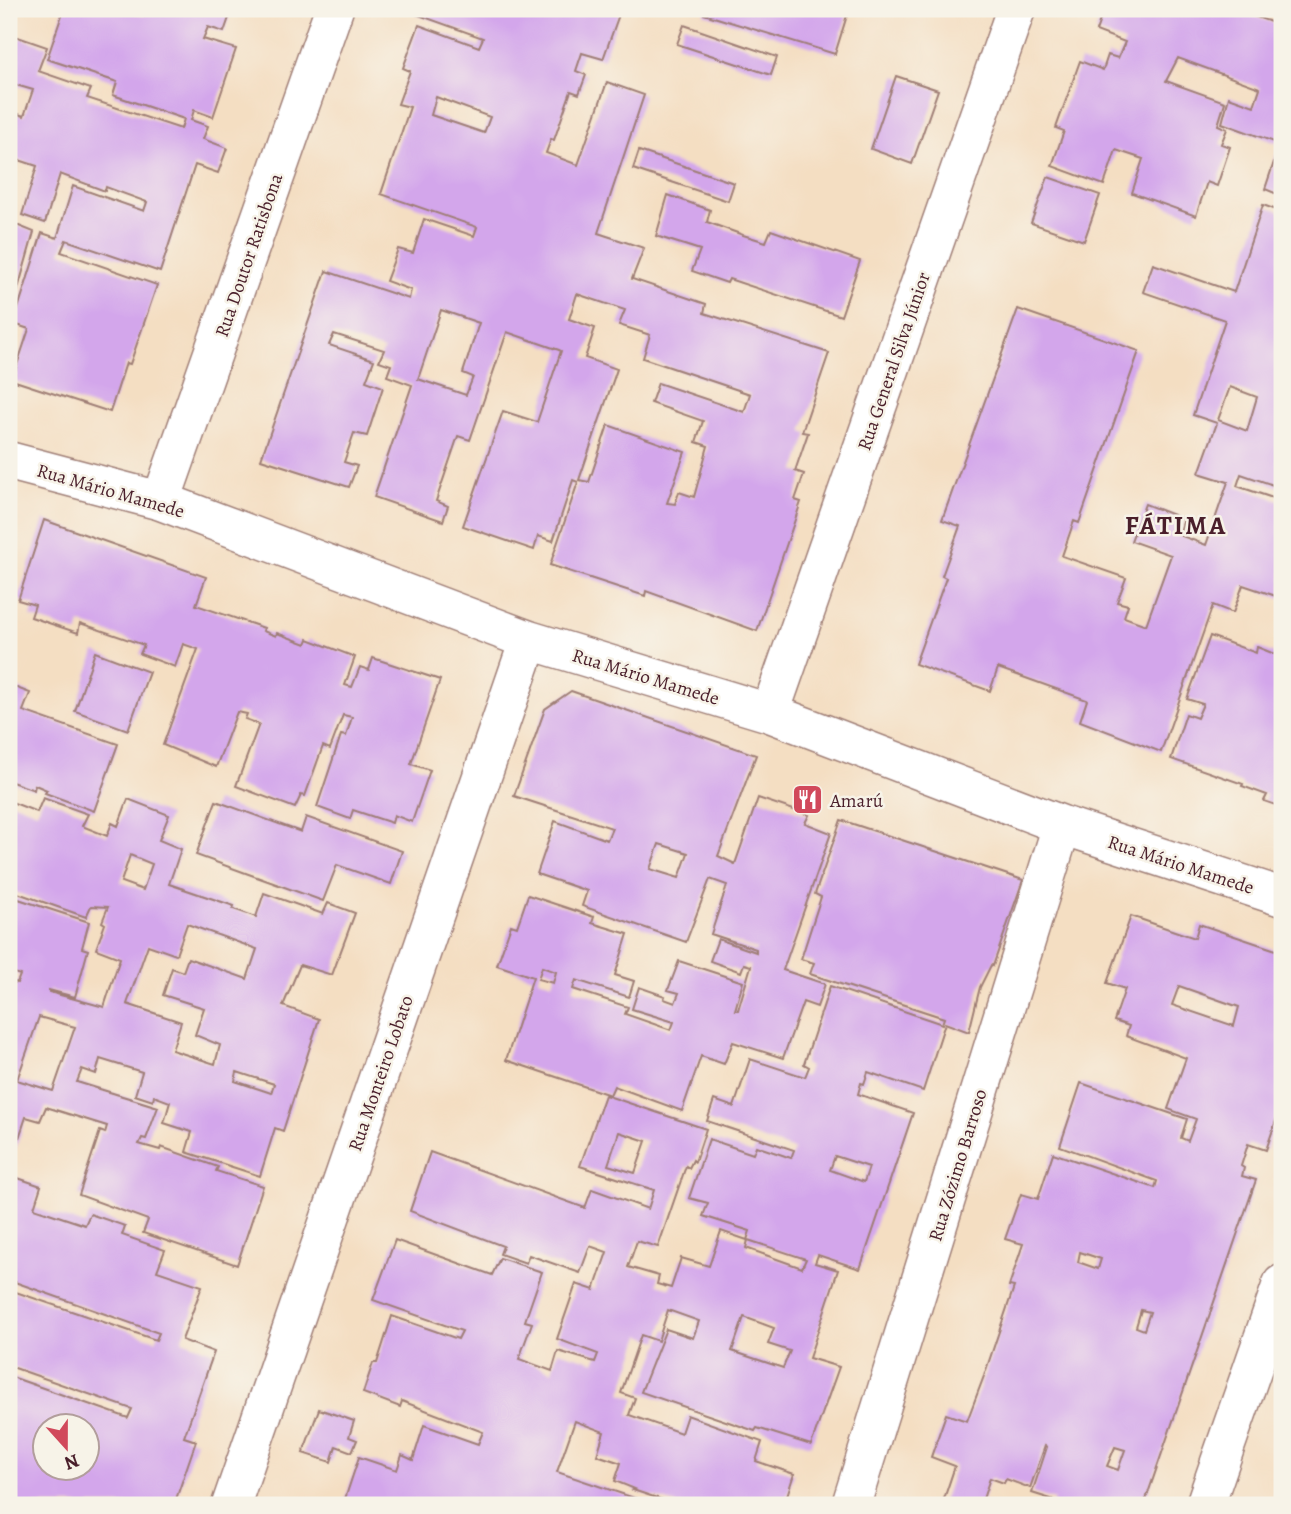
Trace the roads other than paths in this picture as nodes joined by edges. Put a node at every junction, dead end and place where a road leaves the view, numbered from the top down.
1 (334, 9) edge
2 (1016, 9) edge
3 (9, 461) edge
4 (161, 502) junction
5 (529, 640) junction
6 (770, 713) junction
7 (1062, 825) junction
8 (1282, 897) edge
9 (1282, 1284) edge
10 (231, 1505) edge
11 (851, 1505) edge
12 (1205, 1505) edge

1 - 4 street, Rua Doutor Ratisbona
2 - 6 street, Rua General Silva Júnior
3 - 4 street, Rua Mário Mamede
4 - 5 street, Rua Mário Mamede
5 - 6 street, Rua Mário Mamede
5 - 10 street, Rua Monteiro Lobato
6 - 7 street, Rua Mário Mamede
7 - 8 street, Rua Mário Mamede
7 - 11 street, Rua Zózimo Barroso
9 - 12 street

